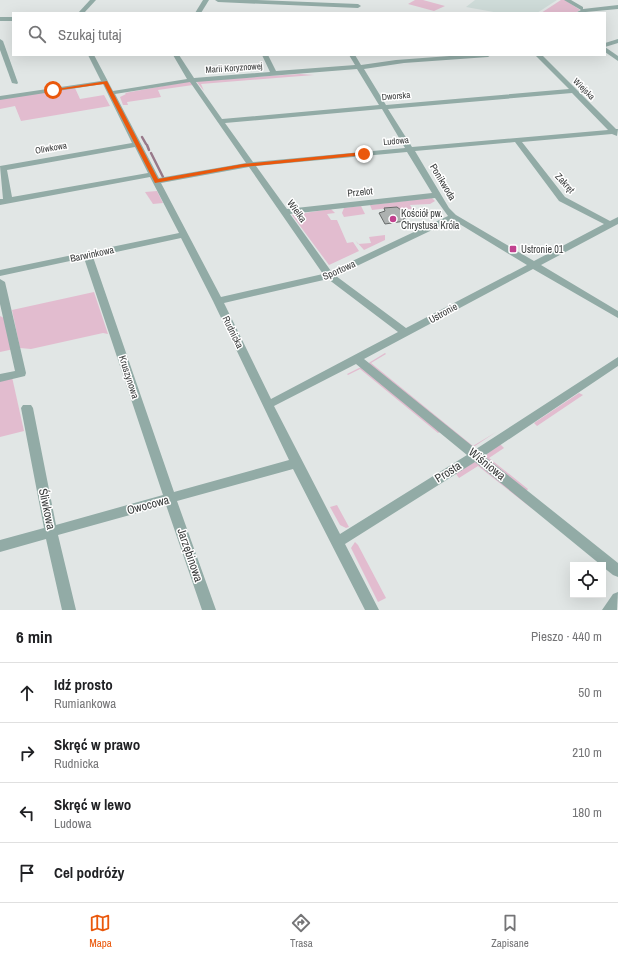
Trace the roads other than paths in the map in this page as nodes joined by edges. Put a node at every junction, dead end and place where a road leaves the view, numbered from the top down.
1 (93, 0) edge
2 (206, 0) edge
3 (218, 0) edge
4 (567, 0) edge
5 (583, 0) edge
6 (359, 3) edge
7 (574, 3) junction
8 (590, 4) dead end
9 (618, 7) edge
10 (581, 10) edge
11 (82, 12) edge
12 (199, 12) edge
13 (12, 19) edge
14 (1, 20) edge
15 (0, 41) edge
16 (618, 41) edge
17 (606, 45) edge
18 (606, 45) edge
19 (618, 45) edge
20 (606, 50) edge
21 (92, 56) edge
22 (177, 56) edge
23 (265, 56) edge
24 (353, 56) edge
25 (476, 56) edge
26 (539, 56) edge
27 (618, 59) edge
28 (360, 67) junction
29 (274, 74) junction
30 (191, 80) junction
31 (105, 82) junction
32 (15, 83) dead end
33 (574, 91) junction
34 (111, 93) junction
35 (0, 98) edge
36 (384, 106) junction
37 (221, 120) junction
38 (617, 132) edge
39 (516, 140) junction
40 (137, 144) junction
41 (410, 149) junction
42 (251, 164) junction
43 (155, 178) junction
44 (438, 195) junction
45 (4, 202) edge
46 (284, 212) junction
47 (453, 217) junction
48 (614, 222) edge
49 (184, 235) junction
50 (88, 255) junction
51 (535, 265) junction
52 (0, 273) edge
53 (329, 275) junction
54 (0, 282) edge
55 (218, 302) junction
56 (3, 310) edge
57 (618, 315) edge
58 (406, 333) junction
59 (356, 358) junction
60 (618, 361) edge
61 (0, 378) edge
62 (268, 404) junction
63 (27, 408) dead end
64 (476, 455) junction
65 (296, 463) junction
66 (171, 499) junction
67 (51, 532) junction
68 (338, 542) junction
69 (0, 546) edge
70 (618, 571) edge
71 (618, 598) edge
72 (69, 610) edge
73 (209, 610) edge
74 (372, 610) edge
75 (609, 610) edge

1 - 11 street
2 - 12 street
3 - 6 street
4 - 7 street
5 - 7 street
7 - 10 street
8 - 10 street
9 - 10 street
13 - 14 street
15 - 32 street
16 - 17 street
18 - 19 street
20 - 27 street
21 - 31 street, Rudnicka
22 - 30 street, Wielka
23 - 29 street
24 - 28 street, Ponikwoda
25 - 28 street, Marii Koryznowej
26 - 33 street, Wiejska
28 - 29 street, Marii Koryznowej
28 - 36 street, Ponikwoda
29 - 30 street, Marii Koryznowej
30 - 34 street, Marii Koryznowej
30 - 37 street, Wielka
31 - 34 street, Rudnicka
31 - 35 street
33 - 36 street, Dworska
33 - 38 street, Wiejska
34 - 40 street, Rudnicka
36 - 37 street, Dworska
36 - 41 street, Ponikwoda
37 - 42 street, Wielka
38 - 39 street, Ludowa
39 - 41 street, Ludowa
39 - 48 street, Zakręt
40 - 43 street, Rudnicka
40 - 45 street, Oliwkowa
41 - 42 street, Ludowa
41 - 44 street, Ponikwoda
42 - 43 street, Ludowa
42 - 46 street, Wielka
43 - 45 street, Oliwkowa
43 - 49 street, Rudnicka
44 - 46 street, Przelot
44 - 47 street, Ponikwoda
46 - 53 street, Wielka
47 - 51 street, Ponikwoda
47 - 53 street, Sportowa
48 - 51 street, Ustronie
49 - 50 street, Barwinkowa
49 - 55 street, Rudnicka
50 - 52 street, Barwinkowa
50 - 66 street, Kruszynowa
51 - 57 street, Ponikwoda
51 - 58 street, Ustronie
53 - 55 street, Sportowa
53 - 58 street, Wielka
54 - 56 street
55 - 62 street, Rudnicka
56 - 61 street
58 - 59 street, Ustronie
59 - 62 street, Ustronie
59 - 64 street, Wiśniowa
60 - 64 street, Prosta
62 - 65 street, Rudnicka
63 - 67 street, Śliwkowa
64 - 68 street, Prosta
64 - 70 street, Wiśniowa
65 - 66 street, Owocowa
65 - 68 street, Rudnicka
66 - 67 street, Owocowa
66 - 73 street, Jarzębinowa
67 - 69 street, Owocowa
67 - 72 street, Śliwkowa
68 - 74 street, Rudnicka
71 - 75 street

